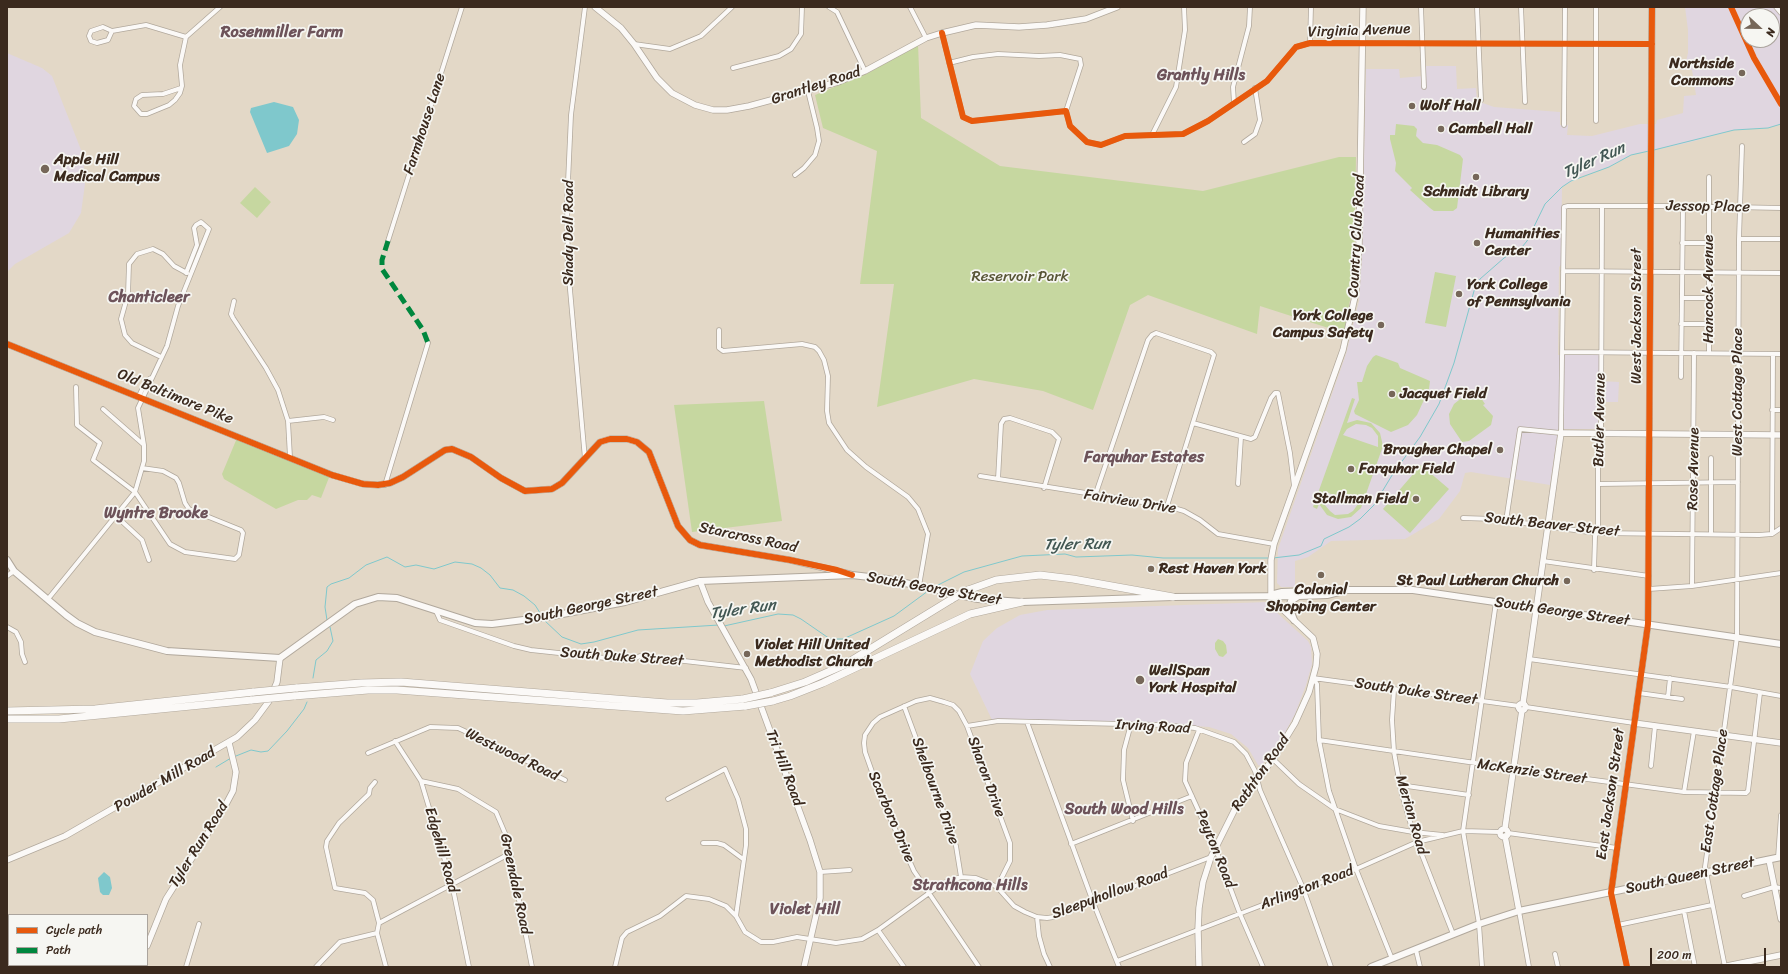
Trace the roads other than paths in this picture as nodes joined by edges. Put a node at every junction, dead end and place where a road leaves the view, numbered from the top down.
1 (220, 7) edge
2 (462, 7) edge
3 (586, 7) edge
4 (595, 7) edge
5 (732, 7) edge
6 (802, 7) edge
7 (829, 7) edge
8 (910, 7) edge
9 (1117, 7) edge
10 (1184, 7) edge
11 (1250, 7) edge
12 (1311, 7) edge
13 (1363, 7) edge
14 (1421, 7) edge
15 (1477, 7) edge
16 (1521, 7) edge
17 (1565, 7) edge
18 (1596, 7) edge
19 (1652, 7) edge
20 (1776, 7) edge
21 (1781, 13) edge
22 (112, 31) junction
23 (942, 33) junction
24 (186, 37) junction
25 (926, 38) junction
26 (1363, 42) junction
27 (1422, 42) junction
28 (1310, 43) junction
29 (1479, 43) junction
30 (1522, 43) junction
31 (1564, 43) junction
32 (1596, 43) junction
33 (634, 44) junction
34 (1652, 44) junction
35 (949, 63) junction
36 (733, 68) dead end
37 (864, 71) junction
38 (1424, 87) dead end
39 (181, 88) junction
40 (1256, 88) junction
41 (808, 91) junction
42 (1481, 100) dead end
43 (1525, 102) dead end
44 (1234, 103) junction
45 (1066, 111) junction
46 (1596, 121) dead end
47 (1564, 125) dead end
48 (1152, 135) junction
49 (1244, 142) dead end
50 (1742, 146) dead end
51 (795, 174) dead end
52 (1709, 177) dead end
53 (1602, 206) junction
54 (1651, 206) junction
55 (1682, 206) junction
56 (1710, 206) junction
57 (1740, 207) junction
58 (1781, 208) edge
59 (1739, 239) junction
60 (1781, 239) edge
61 (388, 241) dead end
62 (1682, 243) junction
63 (1709, 243) junction
64 (1563, 271) junction
65 (1602, 271) junction
66 (1650, 271) junction
67 (1682, 271) junction
68 (186, 272) junction
69 (1710, 272) junction
70 (1739, 272) junction
71 (1781, 273) edge
72 (190, 275) junction
73 (1682, 298) junction
74 (1709, 298) junction
75 (234, 301) dead end
76 (1681, 324) junction
77 (1709, 324) junction
78 (719, 330) dead end
79 (428, 343) dead end
80 (7, 344) edge
81 (1563, 352) junction
82 (1601, 352) junction
83 (1650, 352) junction
84 (1681, 352) junction
85 (1694, 352) junction
86 (1709, 352) junction
87 (1739, 353) junction
88 (1773, 354) junction
89 (1781, 354) edge
90 (161, 357) junction
91 (1681, 376) dead end
92 (76, 387) dead end
93 (141, 397) junction
94 (103, 409) dead end
95 (1772, 410) junction
96 (1781, 410) edge
97 (333, 420) dead end
98 (288, 421) junction
99 (1193, 423) junction
100 (1561, 433) junction
101 (1600, 433) junction
102 (1650, 433) junction
103 (1694, 434) junction
104 (1738, 434) junction
105 (1772, 435) junction
106 (1781, 435) edge
107 (1241, 437) junction
108 (144, 445) junction
109 (290, 457) junction
110 (1711, 458) dead end
111 (585, 459) junction
112 (142, 468) junction
113 (332, 475) joint
114 (980, 476) dead end
115 (998, 480) junction
116 (1738, 482) junction
117 (1693, 483) junction
118 (1712, 483) junction
119 (1238, 484) dead end
120 (1599, 484) junction
121 (1649, 484) junction
122 (385, 485) junction
123 (1044, 488) junction
124 (1294, 491) junction
125 (135, 492) junction
126 (1095, 496) junction
127 (1167, 506) junction
128 (115, 515) junction
129 (1463, 518) dead end
130 (1506, 521) junction
131 (1548, 526) junction
132 (1781, 528) edge
133 (1596, 533) junction
134 (1649, 534) junction
135 (1694, 534) junction
136 (1711, 534) junction
137 (1738, 534) junction
138 (1772, 534) junction
139 (1274, 544) junction
140 (7, 560) edge
141 (149, 560) dead end
142 (1543, 562) junction
143 (1594, 570) junction
144 (14, 571) junction
145 (1781, 573) edge
146 (852, 575) junction
147 (7, 576) edge
148 (1649, 576) junction
149 (1737, 579) junction
150 (700, 581) junction
151 (919, 586) junction
152 (1692, 586) junction
153 (1649, 589) junction
154 (1343, 591) junction
155 (1271, 595) junction
156 (1299, 596) junction
157 (1173, 597) junction
158 (48, 599) junction
159 (1022, 602) junction
160 (1496, 602) junction
161 (1536, 608) junction
162 (436, 611) junction
163 (1294, 620) junction
164 (1648, 624) junction
165 (7, 627) edge
166 (1737, 638) junction
167 (1781, 644) edge
168 (280, 658) junction
169 (1529, 659) junction
170 (25, 662) dead end
171 (746, 668) junction
172 (1642, 674) junction
173 (1313, 678) junction
174 (1670, 678) junction
175 (1731, 687) junction
176 (1394, 690) junction
177 (1639, 693) junction
178 (1760, 693) junction
179 (1781, 696) edge
180 (1668, 697) junction
181 (1682, 699) dead end
182 (916, 701) joint
183 (1482, 701) junction
184 (745, 702) junction
185 (904, 706) junction
186 (1522, 707) junction
187 (7, 711) edge
188 (7, 718) edge
189 (1027, 722) junction
190 (1634, 723) junction
191 (1131, 724) junction
192 (967, 726) junction
193 (1655, 726) junction
194 (1199, 730) junction
195 (1694, 731) junction
196 (1723, 736) junction
197 (1319, 740) junction
198 (1754, 740) junction
199 (395, 741) junction
200 (229, 742) junction
201 (1781, 743) edge
202 (1394, 752) junction
203 (368, 753) dead end
204 (1273, 759) junction
205 (1474, 763) junction
206 (1651, 766) dead end
207 (1514, 769) junction
208 (1257, 778) junction
209 (565, 780) dead end
210 (421, 781) junction
211 (375, 782) dead end
212 (1626, 783) junction
213 (1400, 785) junction
214 (1684, 792) junction
215 (1714, 794) junction
216 (1469, 795) junction
217 (1192, 796) junction
218 (668, 799) dead end
219 (1335, 809) junction
220 (1781, 815) edge
221 (1134, 821) junction
222 (1463, 831) junction
223 (1413, 832) junction
224 (1505, 832) junction
225 (1448, 835) junction
226 (1417, 842) junction
227 (703, 843) dead end
228 (1072, 844) junction
229 (1215, 847) junction
230 (1617, 848) junction
231 (509, 854) junction
232 (1211, 856) junction
233 (1779, 858) edge
234 (7, 860) edge
235 (743, 860) junction
236 (1769, 860) junction
237 (1356, 869) junction
238 (850, 870) dead end
239 (820, 872) junction
240 (1705, 873) junction
241 (961, 877) junction
242 (452, 884) junction
243 (997, 887) junction
244 (1774, 887) junction
245 (1303, 888) junction
246 (1781, 888) edge
247 (1611, 893) junction
248 (928, 894) junction
249 (1744, 896) dead end
250 (1093, 902) junction
251 (1712, 905) junction
252 (1779, 906) edge
253 (1519, 911) junction
254 (1684, 911) junction
255 (1240, 914) junction
256 (736, 916) junction
257 (1037, 917) junction
258 (1781, 919) edge
259 (379, 923) junction
260 (199, 924) dead end
261 (1479, 924) junction
262 (1618, 925) junction
263 (878, 930) junction
264 (1198, 930) junction
265 (378, 933) junction
266 (1453, 934) junction
267 (812, 939) junction
268 (148, 944) edge
269 (1416, 950) junction
270 (1556, 954) dead end
271 (1781, 955) edge
272 (1392, 958) junction
273 (1117, 961) junction
274 (186, 967) edge
275 (316, 967) edge
276 (386, 967) edge
277 (469, 967) edge
278 (532, 967) edge
279 (615, 967) edge
280 (804, 967) edge
281 (904, 967) edge
282 (979, 967) edge
283 (1050, 967) edge
284 (1119, 967) edge
285 (1199, 967) edge
286 (1264, 967) edge
287 (1331, 967) edge
288 (1371, 967) edge
289 (1420, 967) edge
290 (1482, 967) edge
291 (1529, 967) edge
292 (1558, 967) edge
293 (1627, 967) edge
294 (1695, 967) edge
295 (1724, 967) edge

1 - 24 street
2 - 61 street, Farmhouse Lane
3 - 111 street, Shady Dell Road
4 - 33 street, Grantley Road
5 - 33 street
6 - 36 street
7 - 37 street
8 - 25 street
9 - 23 street, Grantley Road
10 - 48 street
11 - 44 street
12 - 28 street
13 - 26 street, Country Club Road
14 - 27 street
15 - 29 street
16 - 30 street
17 - 31 street
18 - 32 street
19 - 34 street, West Jackson Street
20 - 21 street
22 - 22 street
22 - 24 street
23 - 25 street, Grantley Road
23 - 35 street
24 - 39 street
25 - 37 street, Grantley Road
26 - 27 street, Virginia Avenue
26 - 28 street, Virginia Avenue
26 - 124 street, Country Club Road
27 - 29 street, Virginia Avenue
27 - 38 street
28 - 40 street, Virginia Avenue
29 - 30 street, Virginia Avenue
29 - 42 street
30 - 31 street, Virginia Avenue
30 - 43 street
31 - 32 street, Virginia Avenue
31 - 47 street
32 - 34 street, Virginia Avenue
32 - 46 street
33 - 41 street, Grantley Road
34 - 54 street, West Jackson Street
35 - 45 street
35 - 45 street
37 - 41 street, Grantley Road
39 - 39 street
40 - 44 street, Virginia Avenue
40 - 49 street
41 - 51 street
44 - 48 street, Virginia Avenue
45 - 48 street, Virginia Avenue
50 - 57 street, West Cottage Place
52 - 56 street, Hancock Avenue
53 - 54 street, Jessop Place
53 - 64 street, Jessop Place
53 - 65 street, Butler Avenue
54 - 55 street, Jessop Place
54 - 66 street, West Jackson Street
55 - 56 street, Jessop Place
55 - 62 street
56 - 57 street, Jessop Place
56 - 63 street, Hancock Avenue
57 - 58 street, Jessop Place
57 - 59 street, West Cottage Place
59 - 60 street
59 - 70 street, West Cottage Place
62 - 63 street
62 - 67 street
63 - 69 street, Hancock Avenue
64 - 65 street
64 - 81 street
65 - 66 street
65 - 82 street, Butler Avenue
66 - 67 street
66 - 83 street, West Jackson Street
67 - 69 street
67 - 73 street
68 - 72 street
68 - 72 street
68 - 90 street
69 - 70 street
69 - 74 street, Hancock Avenue
70 - 71 street
70 - 87 street, West Cottage Place
72 - 90 street
73 - 74 street
73 - 76 street
74 - 77 street, Hancock Avenue
75 - 98 street
76 - 77 street
76 - 84 street
77 - 86 street, Hancock Avenue
78 - 151 street
79 - 122 street
80 - 93 street, Old Baltimore Pike
81 - 82 street
81 - 100 street
82 - 83 street
82 - 101 street, Butler Avenue
83 - 84 street
83 - 102 street, West Jackson Street
84 - 85 street
84 - 91 street
85 - 86 street
85 - 103 street, Rose Avenue
86 - 87 street
87 - 88 street
87 - 104 street, West Cottage Place
88 - 89 street
88 - 95 street
90 - 93 street
92 - 125 street
93 - 108 street
93 - 109 street, Old Baltimore Pike
94 - 108 street
95 - 96 street
95 - 105 street
97 - 98 street
98 - 109 street
99 - 107 street
99 - 126 street
99 - 127 street
100 - 101 street
100 - 130 street
100 - 131 street
101 - 102 street
101 - 120 street, Butler Avenue
102 - 103 street
102 - 121 street, West Jackson Street
103 - 104 street
103 - 117 street, Rose Avenue
104 - 105 street
104 - 116 street, West Cottage Place
105 - 106 street
105 - 138 street
107 - 119 street
107 - 124 street
108 - 112 street
109 - 113 street, Old Baltimore Pike
110 - 118 street
111 - 122 street, Starcross Road
111 - 146 street, Starcross Road
112 - 125 street
112 - 125 street
113 - 122 street, Starcross Road
114 - 115 street, Fairview Drive
115 - 123 street, Fairview Drive
115 - 123 street
116 - 118 street
116 - 137 street, West Cottage Place
117 - 118 street
117 - 121 street
117 - 135 street, Rose Avenue
118 - 136 street
120 - 121 street
120 - 133 street, Butler Avenue
121 - 134 street, West Jackson Street
123 - 126 street, Fairview Drive
124 - 139 street, Country Club Road
125 - 128 street
126 - 127 street, Fairview Drive
127 - 139 street, Fairview Drive
128 - 141 street
128 - 158 street
129 - 130 street, South Beaver Street
130 - 131 street, South Beaver Street
131 - 133 street, South Beaver Street
131 - 142 street
132 - 138 street
133 - 134 street, South Beaver Street
133 - 143 street, Butler Avenue
134 - 135 street, South Beaver Street
134 - 148 street, West Jackson Street
135 - 136 street, South Beaver Street
135 - 152 street, Rose Avenue
136 - 137 street, South Beaver Street
137 - 138 street, South Beaver Street
137 - 149 street, West Cottage Place
139 - 155 street, Country Club Road
140 - 144 main road
142 - 143 street
142 - 161 street
143 - 148 street
144 - 147 street
144 - 158 main road
145 - 149 street
146 - 150 main road, South George Street
146 - 151 main road, South George Street
148 - 153 street, West Jackson Street
149 - 152 street
149 - 166 street, West Cottage Place
150 - 162 main road, South George Street
150 - 171 street, Tri Hill Road
151 - 159 main road, South George Street
152 - 153 street
153 - 164 street, West Jackson Street
154 - 155 main road, South George Street
154 - 156 main road, South George Street
154 - 160 main road, South George Street
155 - 156 main road, South George Street
155 - 157 main road, South George Street
155 - 163 street, Rathton Road
156 - 163 main road
157 - 159 main road, South George Street
157 - 184 highway, bridge
158 - 168 main road
159 - 184 highway, bridge
160 - 161 main road, South George Street
160 - 183 street
161 - 164 main road, South George Street
161 - 169 street
162 - 168 main road, South George Street
162 - 171 street, South Duke Street
163 - 173 street, Rathton Road
164 - 166 main road, South George Street
164 - 172 street, East Jackson Street
165 - 170 street
166 - 167 main road, South George Street
166 - 175 street, East Cottage Place
168 - 200 street, Powder Mill Road
169 - 172 street
169 - 186 street
171 - 239 street, Tri Hill Road
172 - 174 street
172 - 177 street, East Jackson Street
173 - 176 street, South Duke Street
173 - 197 street
173 - 204 street, Rathton Road
174 - 175 street
174 - 180 street
175 - 178 street
175 - 196 street, East Cottage Place
176 - 183 street, South Duke Street
176 - 202 street, Merion Road
177 - 180 street
177 - 190 street, East Jackson Street
178 - 179 street
178 - 198 street
180 - 181 street
182 - 185 street, Scarboro Drive
182 - 192 street, Sharon Drive
183 - 186 street, South Duke Street
183 - 205 street
184 - 187 highway, bridge
184 - 188 highway, bridge
185 - 241 street, Shelbourne Drive
185 - 248 street, Scarboro Drive
186 - 190 street, South Duke Street
186 - 207 street
189 - 191 street, Irving Road
189 - 192 street, Irving Road
189 - 228 street
190 - 193 street, South Duke Street
190 - 212 street, East Jackson Street
191 - 194 street, Irving Road
191 - 221 street
192 - 243 street, Sharon Drive
193 - 195 street, South Duke Street
193 - 206 street
194 - 208 street, Irving Road
194 - 217 street, Peyton Road
195 - 196 street, South Duke Street
195 - 214 street
196 - 198 street, South Duke Street
196 - 215 street, East Cottage Place
197 - 202 street, McKenzie Street
197 - 219 street
198 - 201 street, South Duke Street
198 - 215 street, McKenzie Street
199 - 203 street, Westwood Road
199 - 209 street, Westwood Road
199 - 210 street, Edgehill Road
200 - 234 street, Powder Mill Road
200 - 268 street, Tyler Run Road
202 - 205 street, McKenzie Street
202 - 213 street, Merion Road
204 - 208 street, Rathton Road
204 - 219 street
205 - 207 street, McKenzie Street
205 - 216 street
207 - 212 street, McKenzie Street
207 - 224 street
208 - 229 street, Rathton Road
208 - 245 street, Irving Road
210 - 231 street, Greendale Road
210 - 242 street, Edgehill Road
211 - 259 street
212 - 214 street, McKenzie Street
212 - 230 street, East Jackson Street
213 - 216 street
213 - 223 street, Merion Road
214 - 215 street, McKenzie Street
215 - 240 street, East Cottage Place
216 - 222 street
217 - 221 street
217 - 229 street, Peyton Road
218 - 235 street
219 - 223 street
219 - 237 street
220 - 233 street
221 - 228 street
222 - 224 street, Arlington Road
222 - 225 street, Arlington Road
222 - 261 street
223 - 225 street
223 - 226 street, Merion Road
224 - 230 street, Arlington Road
224 - 253 street
225 - 226 street, Arlington Road
226 - 237 street, Arlington Road
226 - 266 street, Merion Road
227 - 235 street
228 - 250 street
229 - 232 street, Rathton Road
229 - 255 street, Peyton Road
230 - 247 street, East Jackson Street
231 - 242 street
231 - 278 street, Greendale Road
232 - 250 street, Sleepyhollow Road
232 - 264 street, Rathton Road
233 - 236 main road, South Queen Street
235 - 256 street
236 - 240 main road, South Queen Street
236 - 244 street
237 - 245 street, Arlington Road
237 - 272 street
238 - 239 street
239 - 267 street, Tri Hill Road
240 - 247 main road, South Queen Street
240 - 251 street, East Cottage Place
241 - 243 street, Sleepyhollow Road
241 - 248 street, Sleepyhollow Road
242 - 259 street
242 - 277 street, Edgehill Road
243 - 257 street, Sleepyhollow Road
244 - 246 street
244 - 249 street
244 - 252 street
245 - 255 street, Arlington Road
245 - 287 street, Irving Road
247 - 253 main road, South Queen Street
247 - 262 street, East Jackson Street
248 - 263 street, Sleepyhollow Road
248 - 282 street, Scarboro Drive
250 - 257 street, Sleepyhollow Road
250 - 273 street
251 - 254 street
251 - 295 street, East Cottage Place
252 - 258 street
253 - 261 main road, South Queen Street
253 - 291 street
254 - 262 street
254 - 294 street
255 - 264 street, Arlington Road
255 - 286 street, Peyton Road
256 - 267 street, Sleepyhollow Road
256 - 279 street, Sleepyhollow Road
257 - 283 street
259 - 265 street
260 - 274 street
261 - 266 main road, South Queen Street
261 - 290 street
262 - 293 street, East Jackson Street
263 - 267 street, Sleepyhollow Road
263 - 281 street
264 - 273 street, Arlington Road
264 - 285 street, Rathton Road
265 - 275 street
265 - 276 street
266 - 269 main road, South Queen Street
267 - 280 street, Tri Hill Road
269 - 272 main road, South Queen Street
269 - 289 street
270 - 292 street
271 - 295 street
272 - 288 main road, South Queen Street
273 - 284 street

